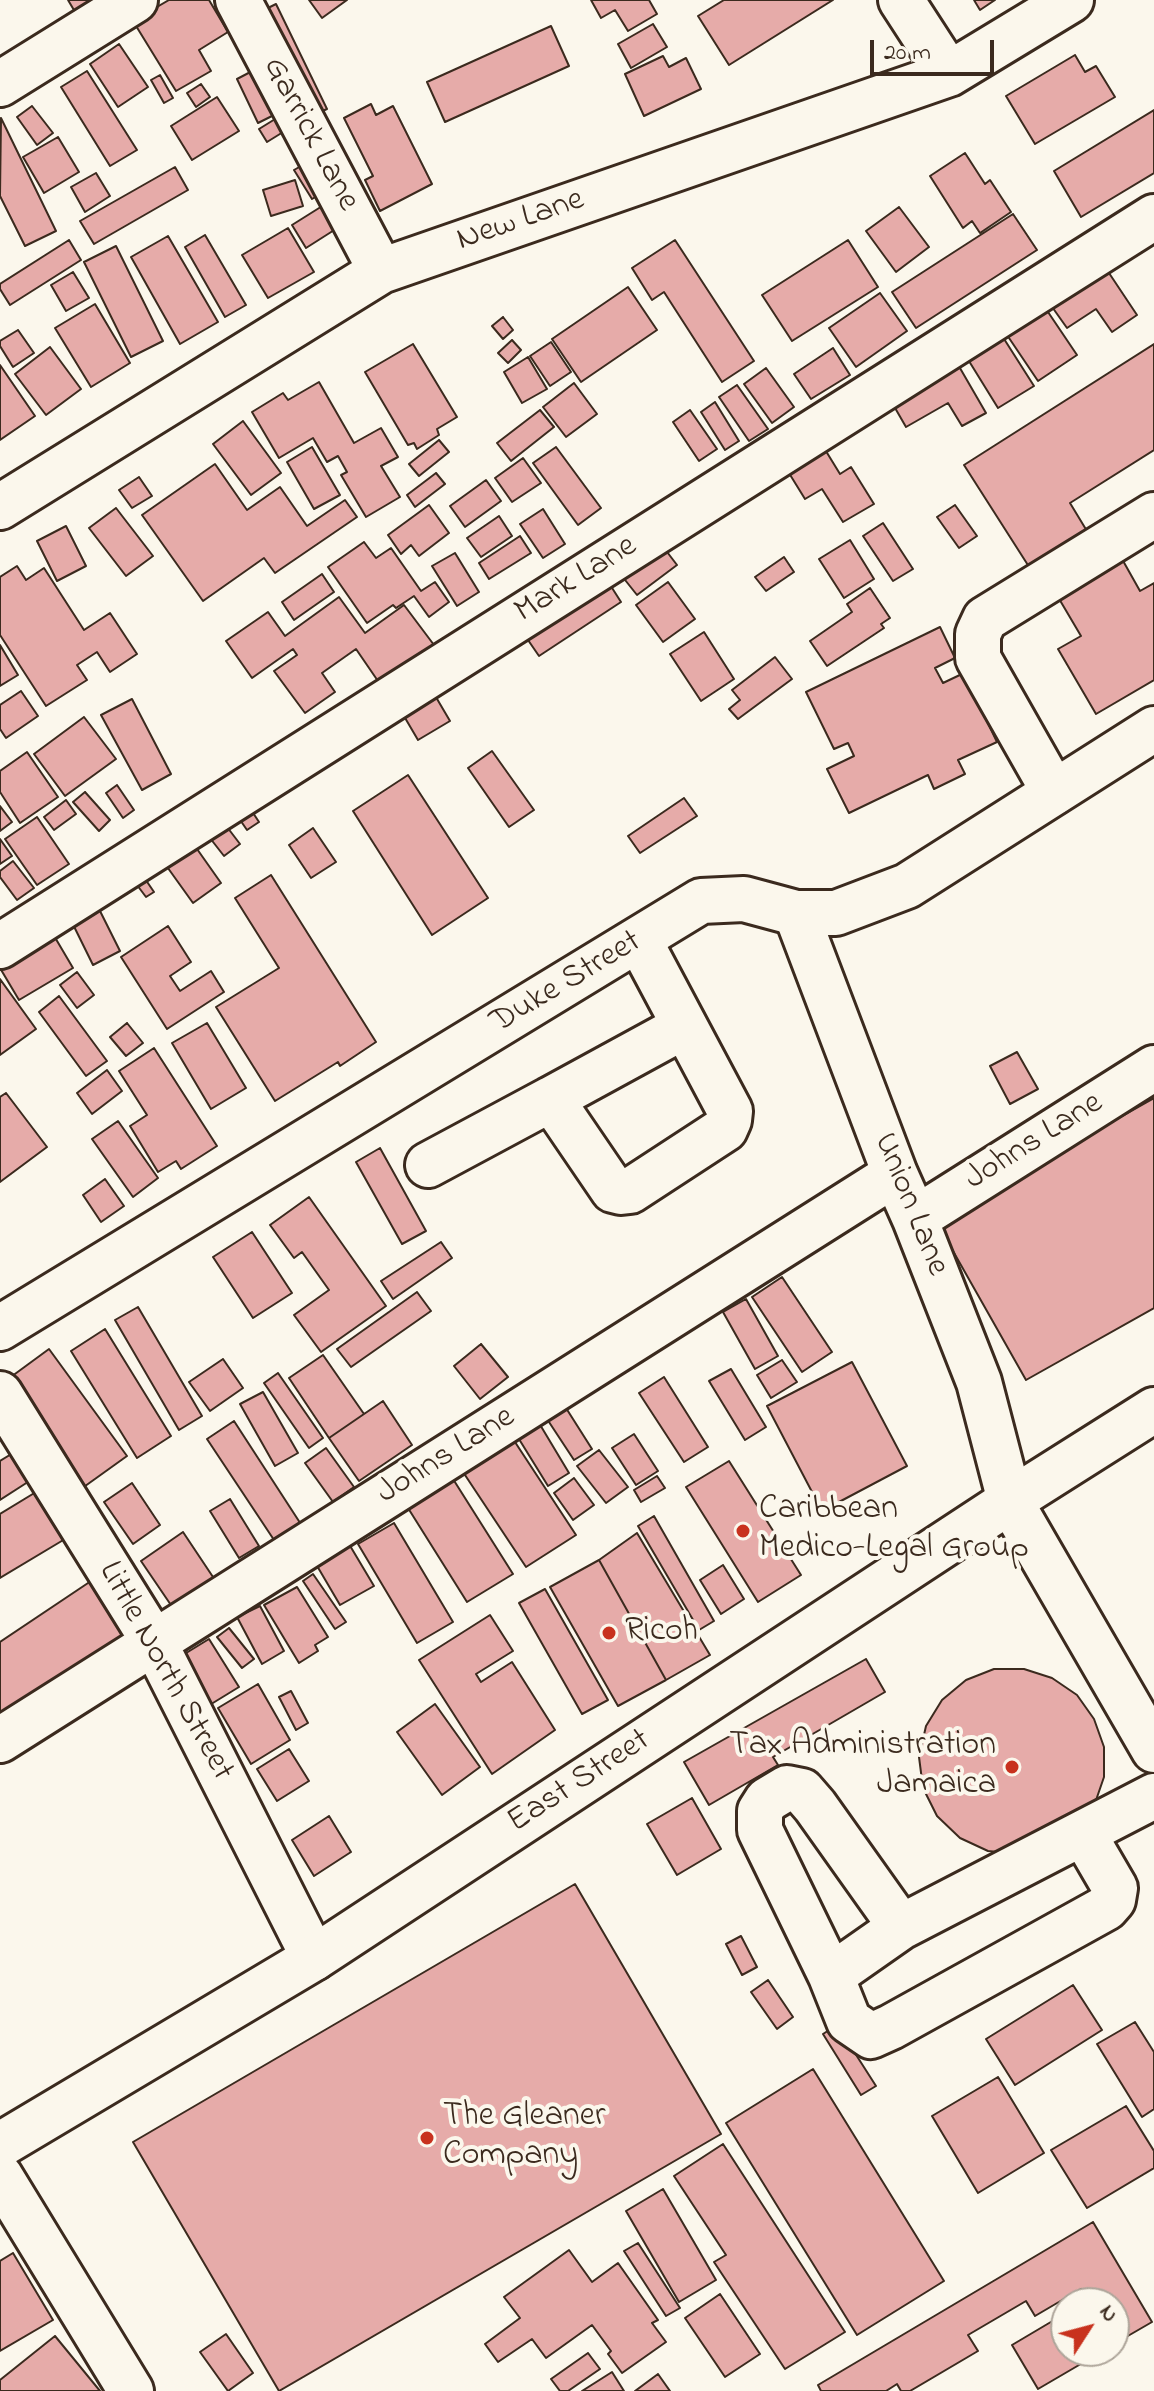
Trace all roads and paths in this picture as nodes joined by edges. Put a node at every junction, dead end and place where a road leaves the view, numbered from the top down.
1 (135, 0) edge
2 (238, 0) edge
3 (901, 0) edge
4 (1071, 0) edge
5 (949, 74) junction
6 (0, 84) edge
7 (1154, 217) edge
8 (381, 271) junction
9 (0, 507) edge
10 (1154, 515) edge
11 (1154, 729) edge
12 (1054, 792) junction
13 (796, 913) junction
14 (639, 940) junction
15 (0, 946) edge
16 (683, 1027) junction
17 (1154, 1068) edge
18 (551, 1099) junction
19 (428, 1165) dead end
20 (895, 1174) junction
21 (915, 1219) junction
22 (0, 1328) edge
23 (0, 1394) edge
24 (1154, 1410) edge
25 (1010, 1501) junction
26 (154, 1642) junction
27 (0, 1740) edge
28 (1154, 1750) edge
29 (1154, 1796) edge
30 (1083, 1833) junction
31 (901, 1927) junction
32 (314, 1958) junction
33 (831, 1976) junction
34 (0, 2145) edge
35 (0, 2176) edge
36 (131, 2391) edge

1 - 6 street
2 - 8 street, Garrick Lane
3 - 5 street
4 - 5 street, New Lane
5 - 8 street, New Lane
7 - 15 street, Mark Lane
8 - 9 street, New Lane
10 - 12 street
11 - 12 street, Duke Street
12 - 13 street, Duke Street
13 - 14 street, Duke Street
13 - 20 street, Union Lane
14 - 16 street
14 - 22 street, Duke Street
16 - 18 street
16 - 18 street
17 - 21 street, Johns Lane
18 - 19 street
20 - 21 street, Union Lane
20 - 26 street, Johns Lane
21 - 25 street, Union Lane
23 - 26 street, Little North Street
24 - 25 street, East Street
25 - 28 street, Union Lane
25 - 32 street, East Street
26 - 27 street, Johns Lane
26 - 32 street, Little North Street
29 - 30 street
30 - 31 street
30 - 33 street
31 - 33 street
31 - 33 street
32 - 34 street, East Street
35 - 36 street

